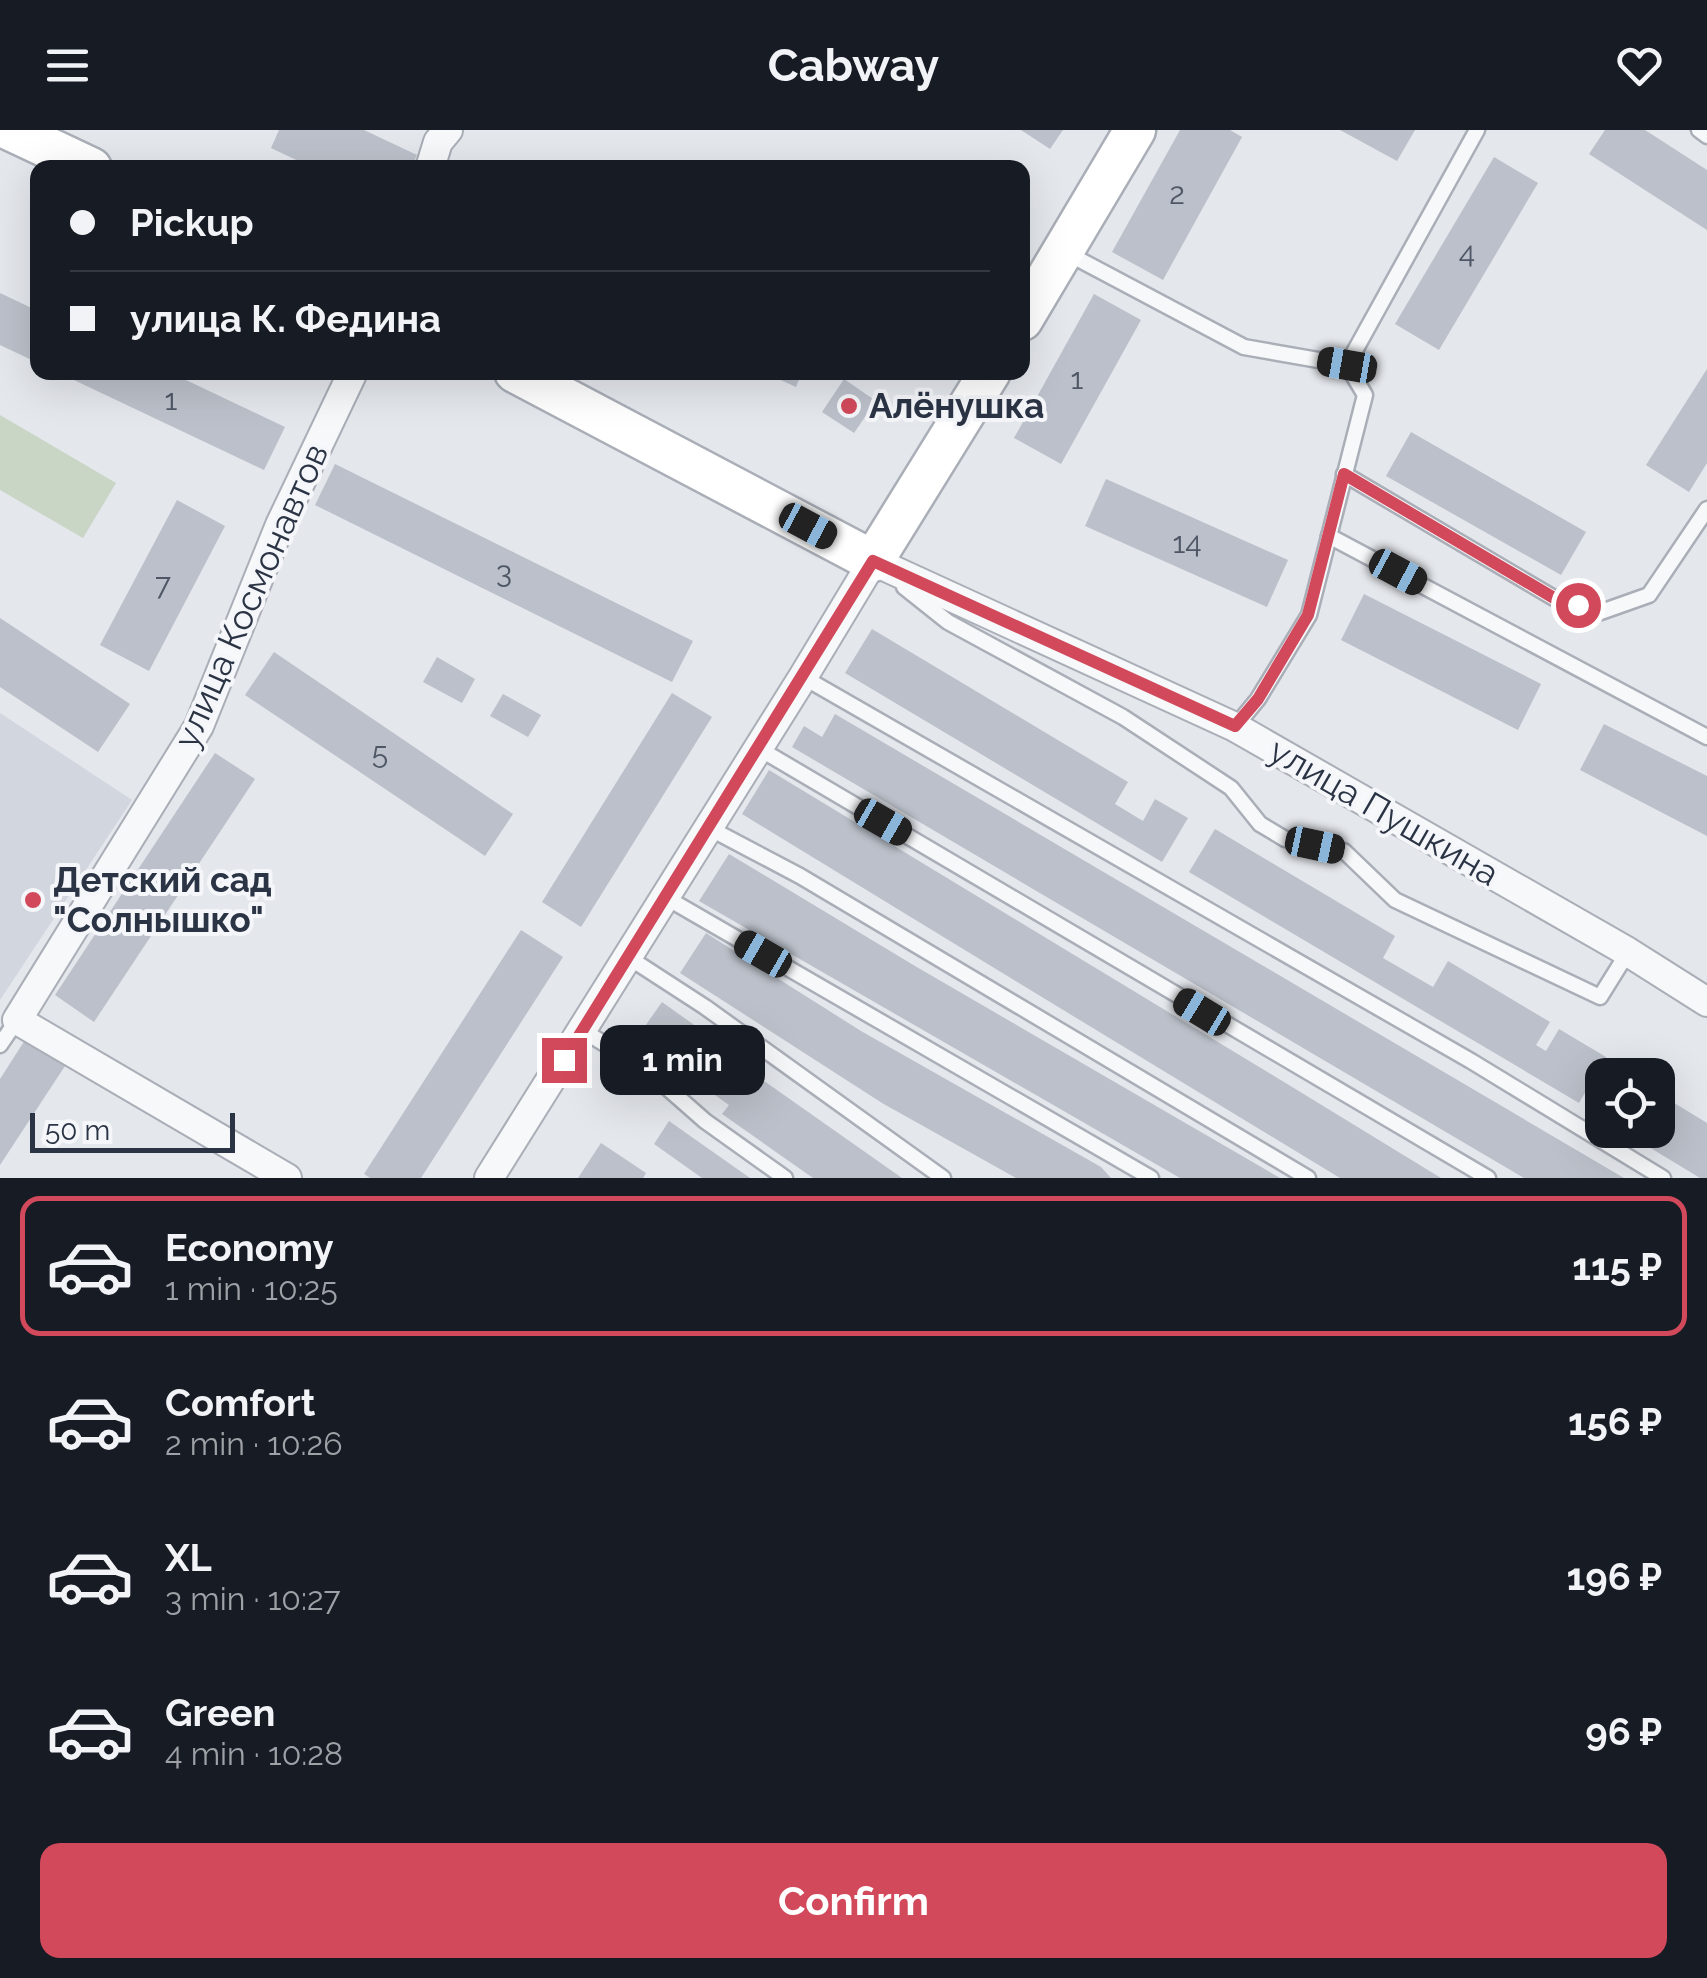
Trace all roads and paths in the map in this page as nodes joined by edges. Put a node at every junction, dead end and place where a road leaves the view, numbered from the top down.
1 (10, 130) edge
2 (448, 130) edge
3 (1135, 130) edge
4 (1477, 130) edge
5 (1699, 130) edge
6 (1707, 136) edge
7 (73, 160) edge
8 (432, 160) edge
9 (1064, 252) junction
10 (1030, 307) edge
11 (1347, 365) junction
12 (349, 380) edge
13 (529, 380) edge
14 (985, 380) edge
15 (1344, 474) junction
16 (1707, 509) edge
17 (1329, 536) junction
18 (873, 561) junction
19 (803, 678) junction
20 (1235, 726) junction
21 (1707, 737) edge
22 (758, 748) junction
23 (709, 828) junction
24 (665, 897) junction
25 (1628, 952) junction
26 (628, 957) junction
27 (1707, 1002) edge
28 (17, 1020) junction
29 (582, 1030) junction
30 (0, 1046) edge
31 (287, 1178) edge
32 (489, 1178) edge
33 (785, 1178) edge
34 (943, 1178) edge
35 (1152, 1178) edge
36 (1308, 1178) edge
37 (1488, 1178) edge
38 (1662, 1178) edge

1 - 7 street
2 - 8 street
3 - 9 street
4 - 11 lane
5 - 6 lane
9 - 10 street
9 - 11 lane
11 - 15 lane
12 - 28 street, улица Космонавтов
13 - 18 street, улица Пушкина
14 - 18 street
15 - 16 lane
15 - 17 lane
17 - 20 lane
17 - 21 lane
18 - 19 street
18 - 20 street, улица Пушкина
18 - 25 lane
19 - 22 street
19 - 38 lane
20 - 25 street, улица Пушкина
22 - 23 street
22 - 37 lane
23 - 24 street
23 - 36 lane
24 - 26 street
24 - 35 lane
25 - 27 street, улица Пушкина
26 - 29 street
26 - 34 lane
28 - 30 lane
28 - 31 street
29 - 32 street
29 - 33 lane

